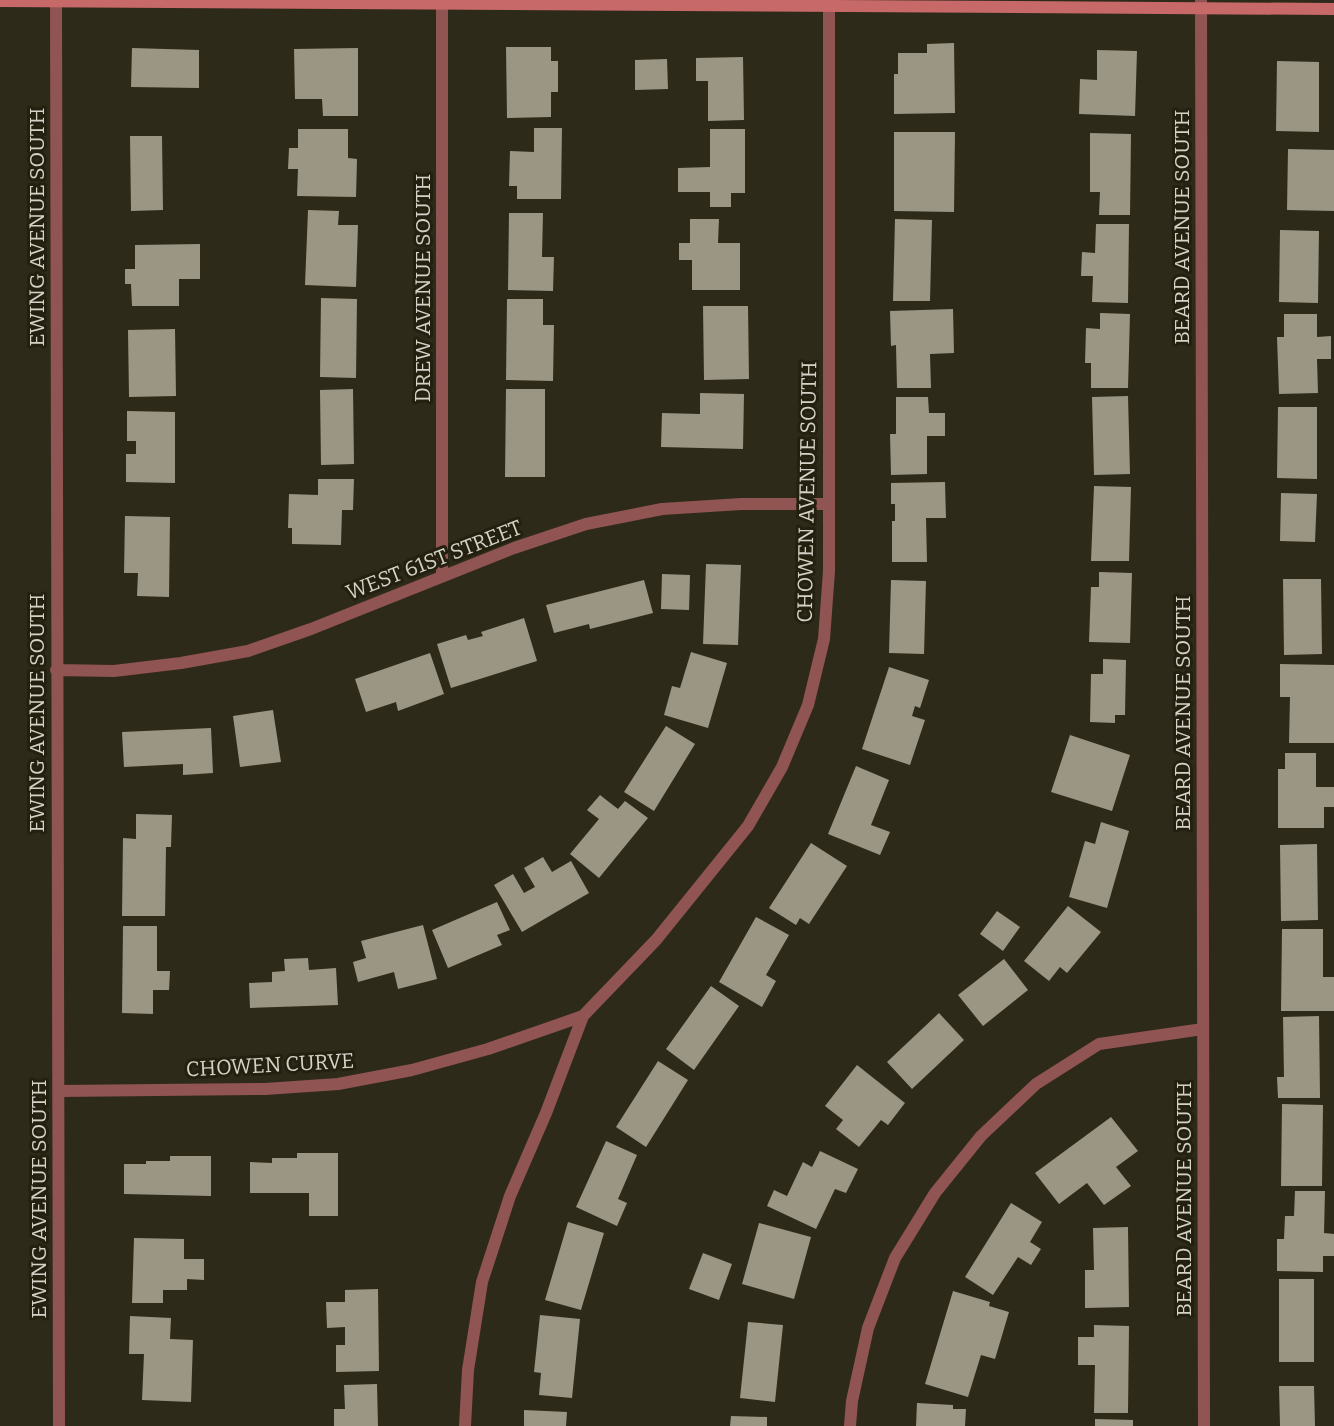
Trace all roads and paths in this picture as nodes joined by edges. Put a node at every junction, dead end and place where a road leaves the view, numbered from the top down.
1 (0, 1) edge
2 (56, 1) edge
3 (442, 2) edge
4 (829, 4) edge
5 (1201, 4) edge
6 (1334, 9) edge
7 (829, 504) junction
8 (442, 576) junction
9 (56, 670) junction
10 (583, 1016) junction
11 (1203, 1029) junction
12 (59, 1091) junction
13 (59, 1426) edge
14 (465, 1426) edge
15 (850, 1426) edge
16 (1204, 1426) edge

1 - 2 street
2 - 3 street
2 - 9 street, EWING AVENUE SOUTH
3 - 4 street
3 - 8 street, DREW AVENUE SOUTH
4 - 5 street
4 - 7 street, CHOWEN AVENUE SOUTH
5 - 6 street
5 - 11 street, BEARD AVENUE SOUTH
7 - 8 street, WEST 61ST STREET
7 - 10 street, CHOWEN AVENUE SOUTH
8 - 9 street, WEST 61ST STREET
9 - 12 street, EWING AVENUE SOUTH
10 - 12 street, CHOWEN CURVE
10 - 14 street, CHOWEN AVENUE SOUTH
11 - 15 street
11 - 16 street, BEARD AVENUE SOUTH
12 - 13 street, EWING AVENUE SOUTH

